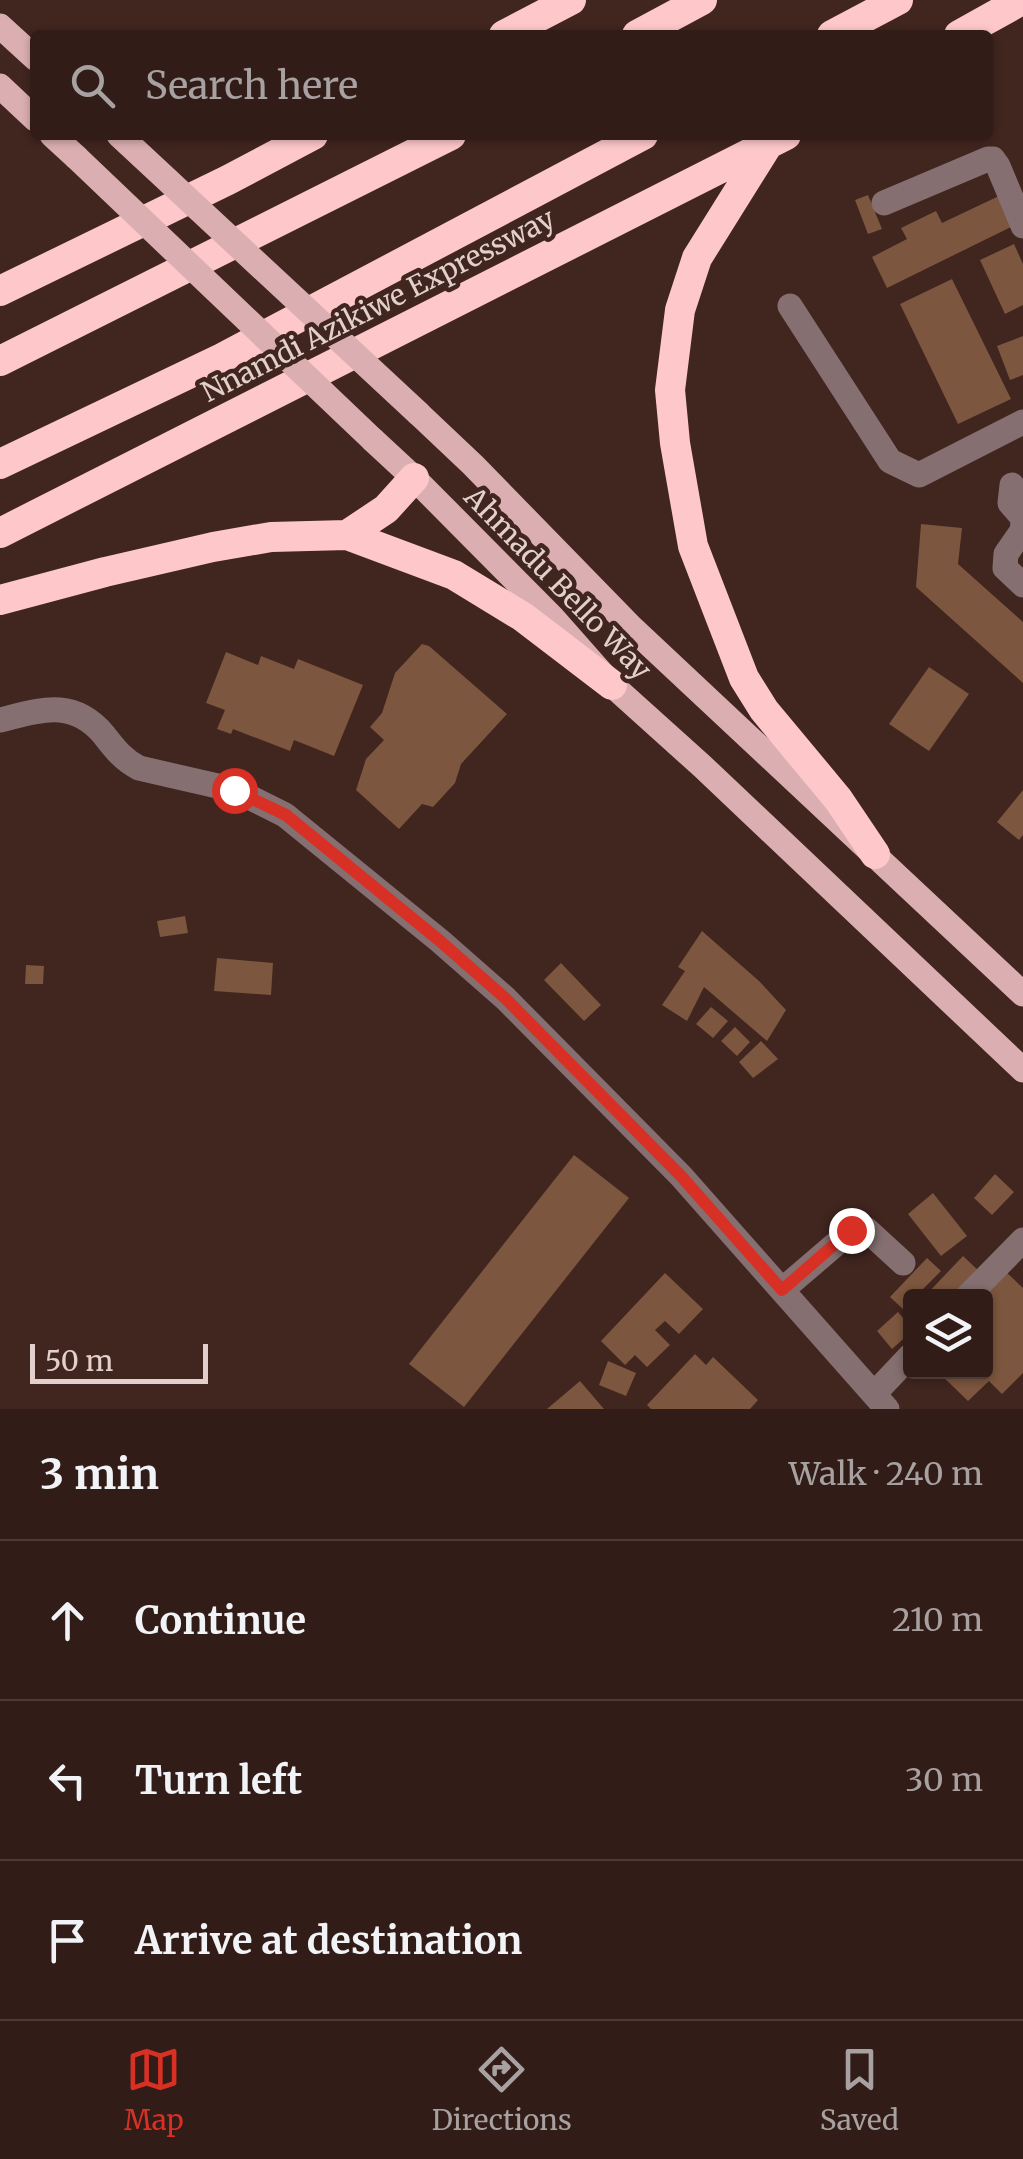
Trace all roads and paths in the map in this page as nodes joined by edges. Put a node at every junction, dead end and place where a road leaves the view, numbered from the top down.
1 (571, 0) edge
2 (702, 0) edge
3 (898, 0) edge
4 (1022, 0) edge
5 (0, 26) edge
6 (514, 30) edge
7 (646, 30) edge
8 (841, 30) edge
9 (968, 30) edge
10 (30, 53) edge
11 (0, 86) edge
12 (30, 113) edge
13 (57, 140) edge
14 (124, 140) edge
15 (304, 140) edge
16 (441, 140) edge
17 (633, 140) edge
18 (777, 140) edge
19 (884, 203) dead end
20 (1023, 226) edge
21 (0, 291) edge
22 (790, 306) dead end
23 (0, 361) edge
24 (1023, 422) edge
25 (0, 464) edge
26 (414, 478) junction
27 (1012, 485) dead end
28 (1023, 520) edge
29 (0, 533) edge
30 (348, 535) junction
31 (1023, 585) edge
32 (0, 600) edge
33 (612, 685) junction
34 (0, 720) edge
35 (875, 854) junction
36 (1023, 994) edge
37 (1023, 1070) edge
38 (1023, 1240) edge
39 (903, 1263) dead end
40 (975, 1289) edge
41 (782, 1290) junction
42 (903, 1365) edge
43 (876, 1402) edge

1 - 6 highway
2 - 7 highway
3 - 8 highway
4 - 9 highway
5 - 10 main road
11 - 12 main road
13 - 26 main road, Ahmadu Bello Way, bridge
14 - 35 main road, Ahmadu Bello Way, bridge
15 - 21 highway
16 - 23 highway
17 - 25 highway, Nnamdi Azikiwe Expressway
18 - 29 highway, Nnamdi Azikiwe Expressway
18 - 35 highway
19 - 20 street
22 - 24 street
26 - 30 highway
26 - 33 main road, Ahmadu Bello Way
27 - 28 street
28 - 31 street
30 - 32 highway
30 - 33 highway
33 - 37 main road, Ahmadu Bello Way
34 - 41 street
35 - 36 main road, Ahmadu Bello Way
38 - 40 street
39 - 41 street
41 - 43 street
42 - 43 street

